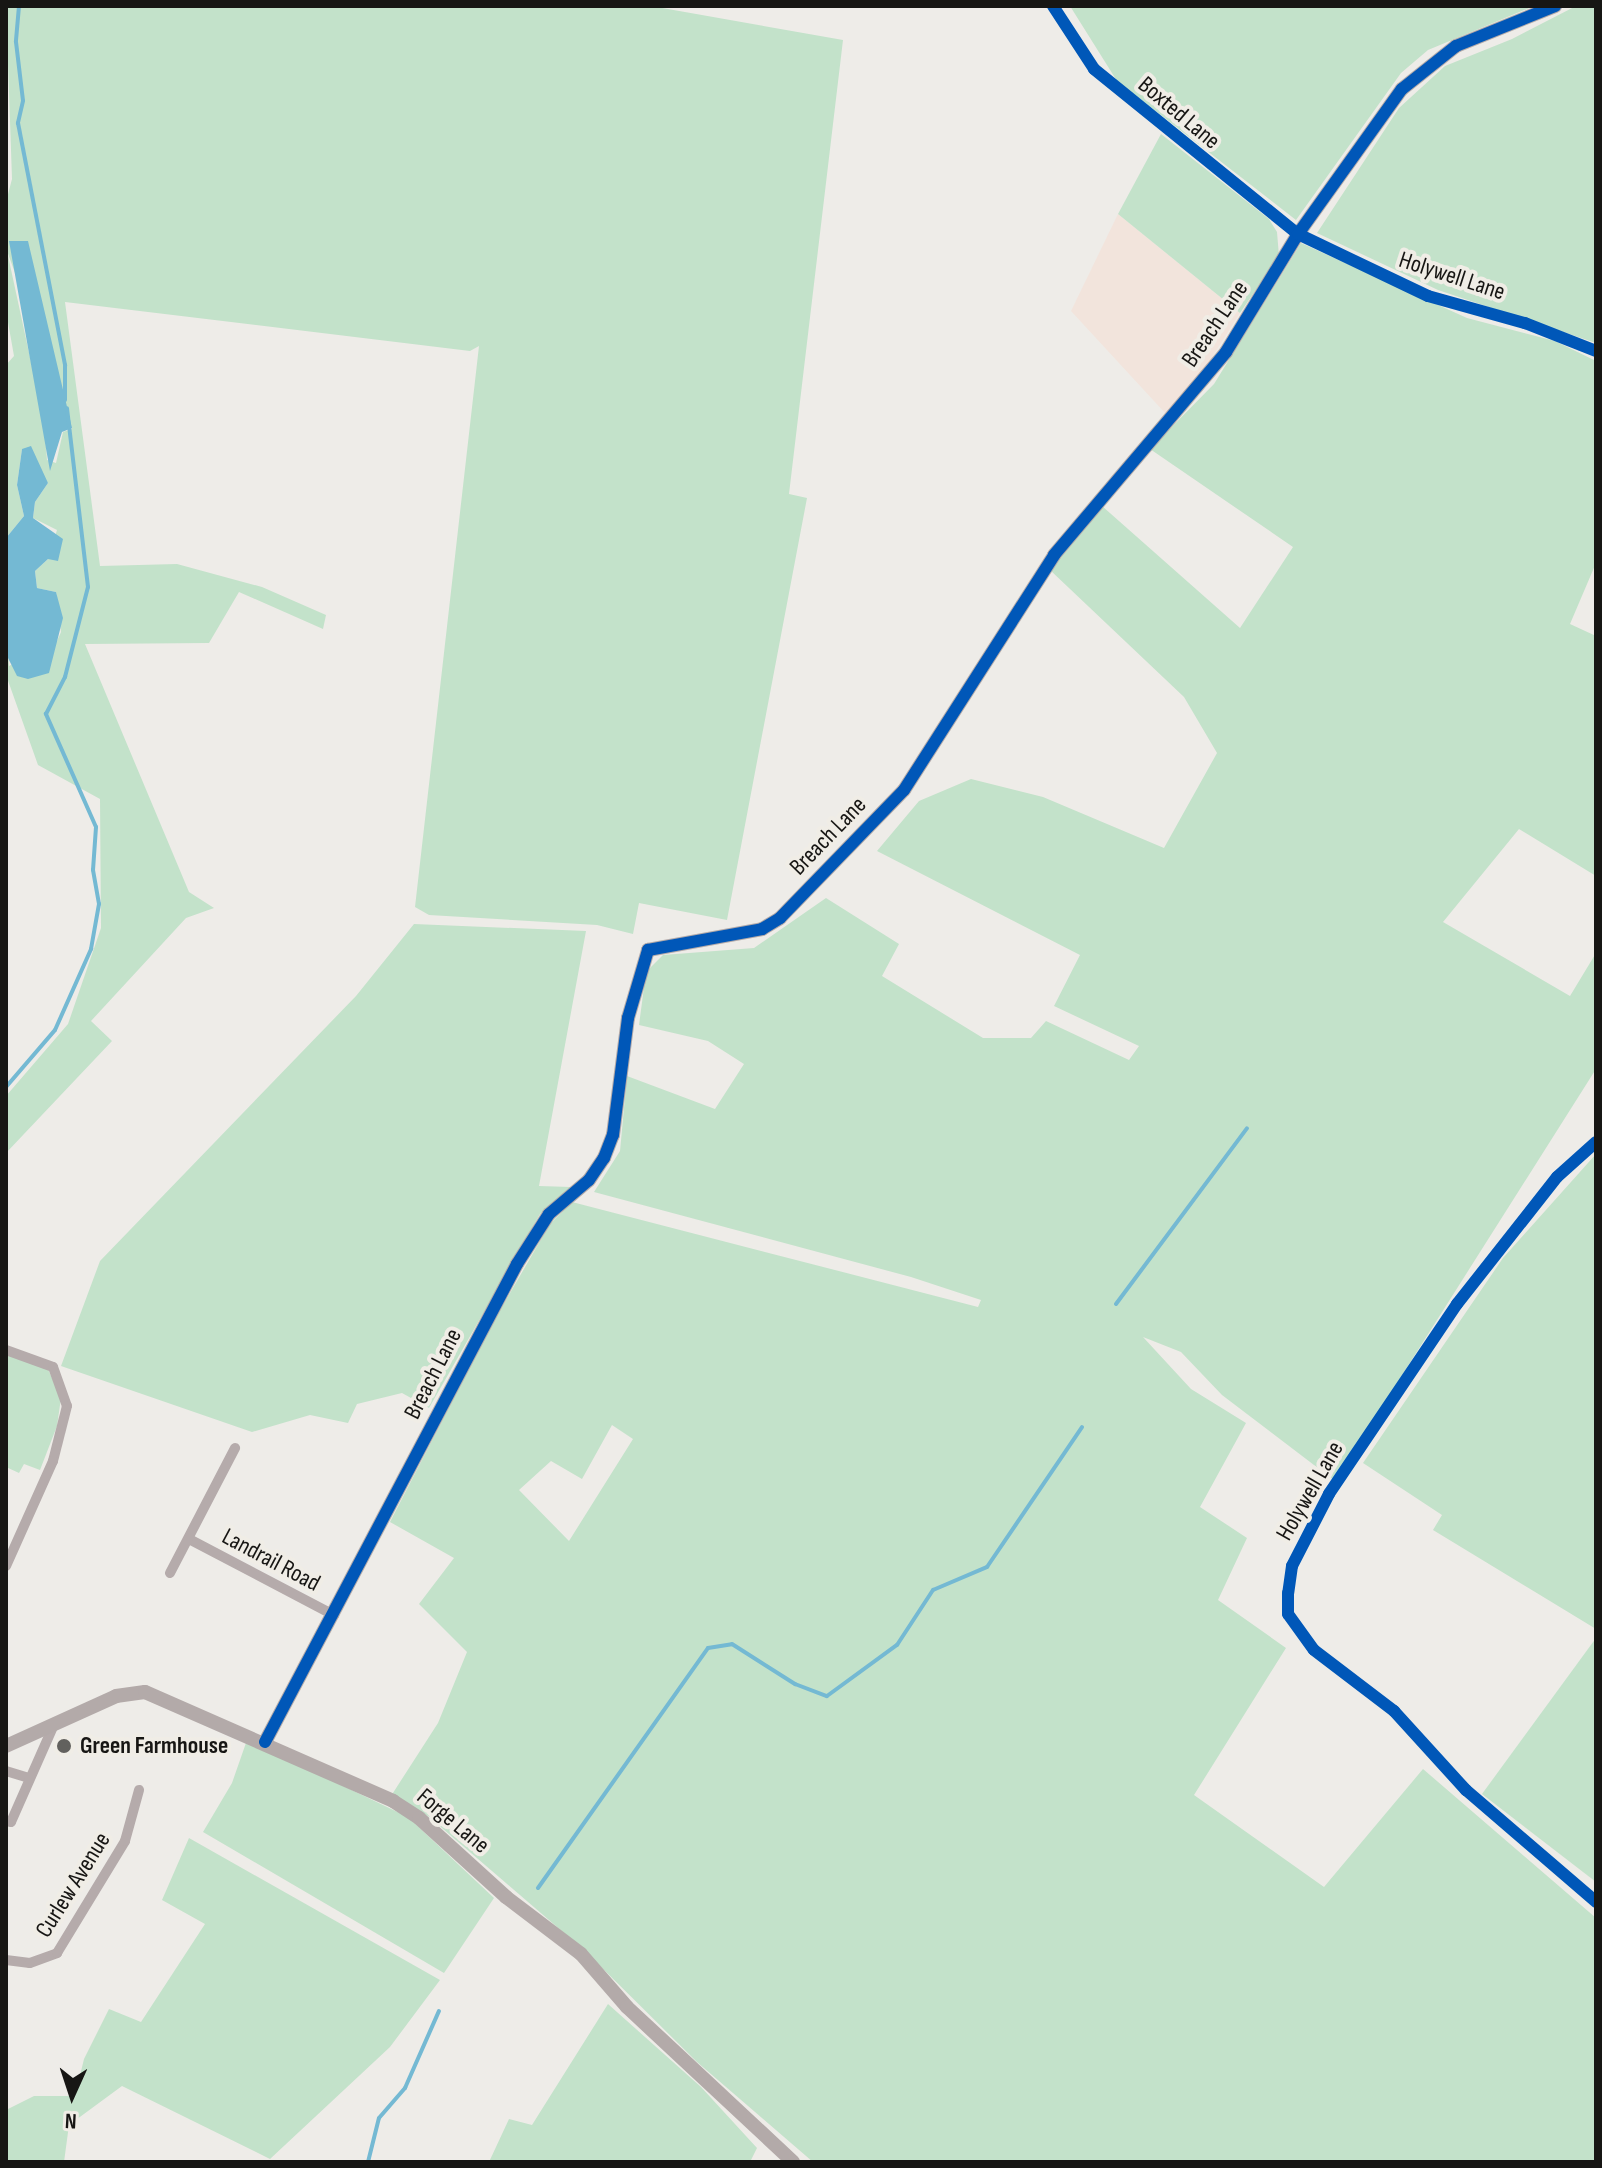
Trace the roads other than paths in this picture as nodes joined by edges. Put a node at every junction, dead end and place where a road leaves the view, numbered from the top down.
1 (1053, 6) edge
2 (1555, 6) edge
3 (1298, 234) junction
4 (1596, 351) edge
5 (1596, 1142) edge
6 (6, 1350) edge
7 (235, 1448) dead end
8 (189, 1539) junction
9 (6, 1566) edge
10 (170, 1573) dead end
11 (334, 1615) junction
12 (52, 1729) junction
13 (265, 1742) junction
14 (6, 1746) edge
15 (6, 1771) edge
16 (29, 1778) junction
17 (139, 1790) dead end
18 (6, 1821) edge
19 (1596, 1902) edge
20 (6, 1960) edge
21 (793, 2162) edge

1 - 3 street, Boxted Lane
2 - 3 street, Breach Lane
3 - 4 street, Holywell Lane
3 - 11 street, Breach Lane
5 - 19 street, Holywell Lane
6 - 9 street
7 - 8 street, Landrail Road
8 - 10 street, Landrail Road
8 - 11 street, Landrail Road
11 - 13 street, Breach Lane
12 - 13 street, Forge Lane
12 - 14 street, Forge Lane
12 - 16 street
13 - 21 street, Forge Lane
15 - 16 street
16 - 18 street
17 - 20 street, Curlew Avenue

